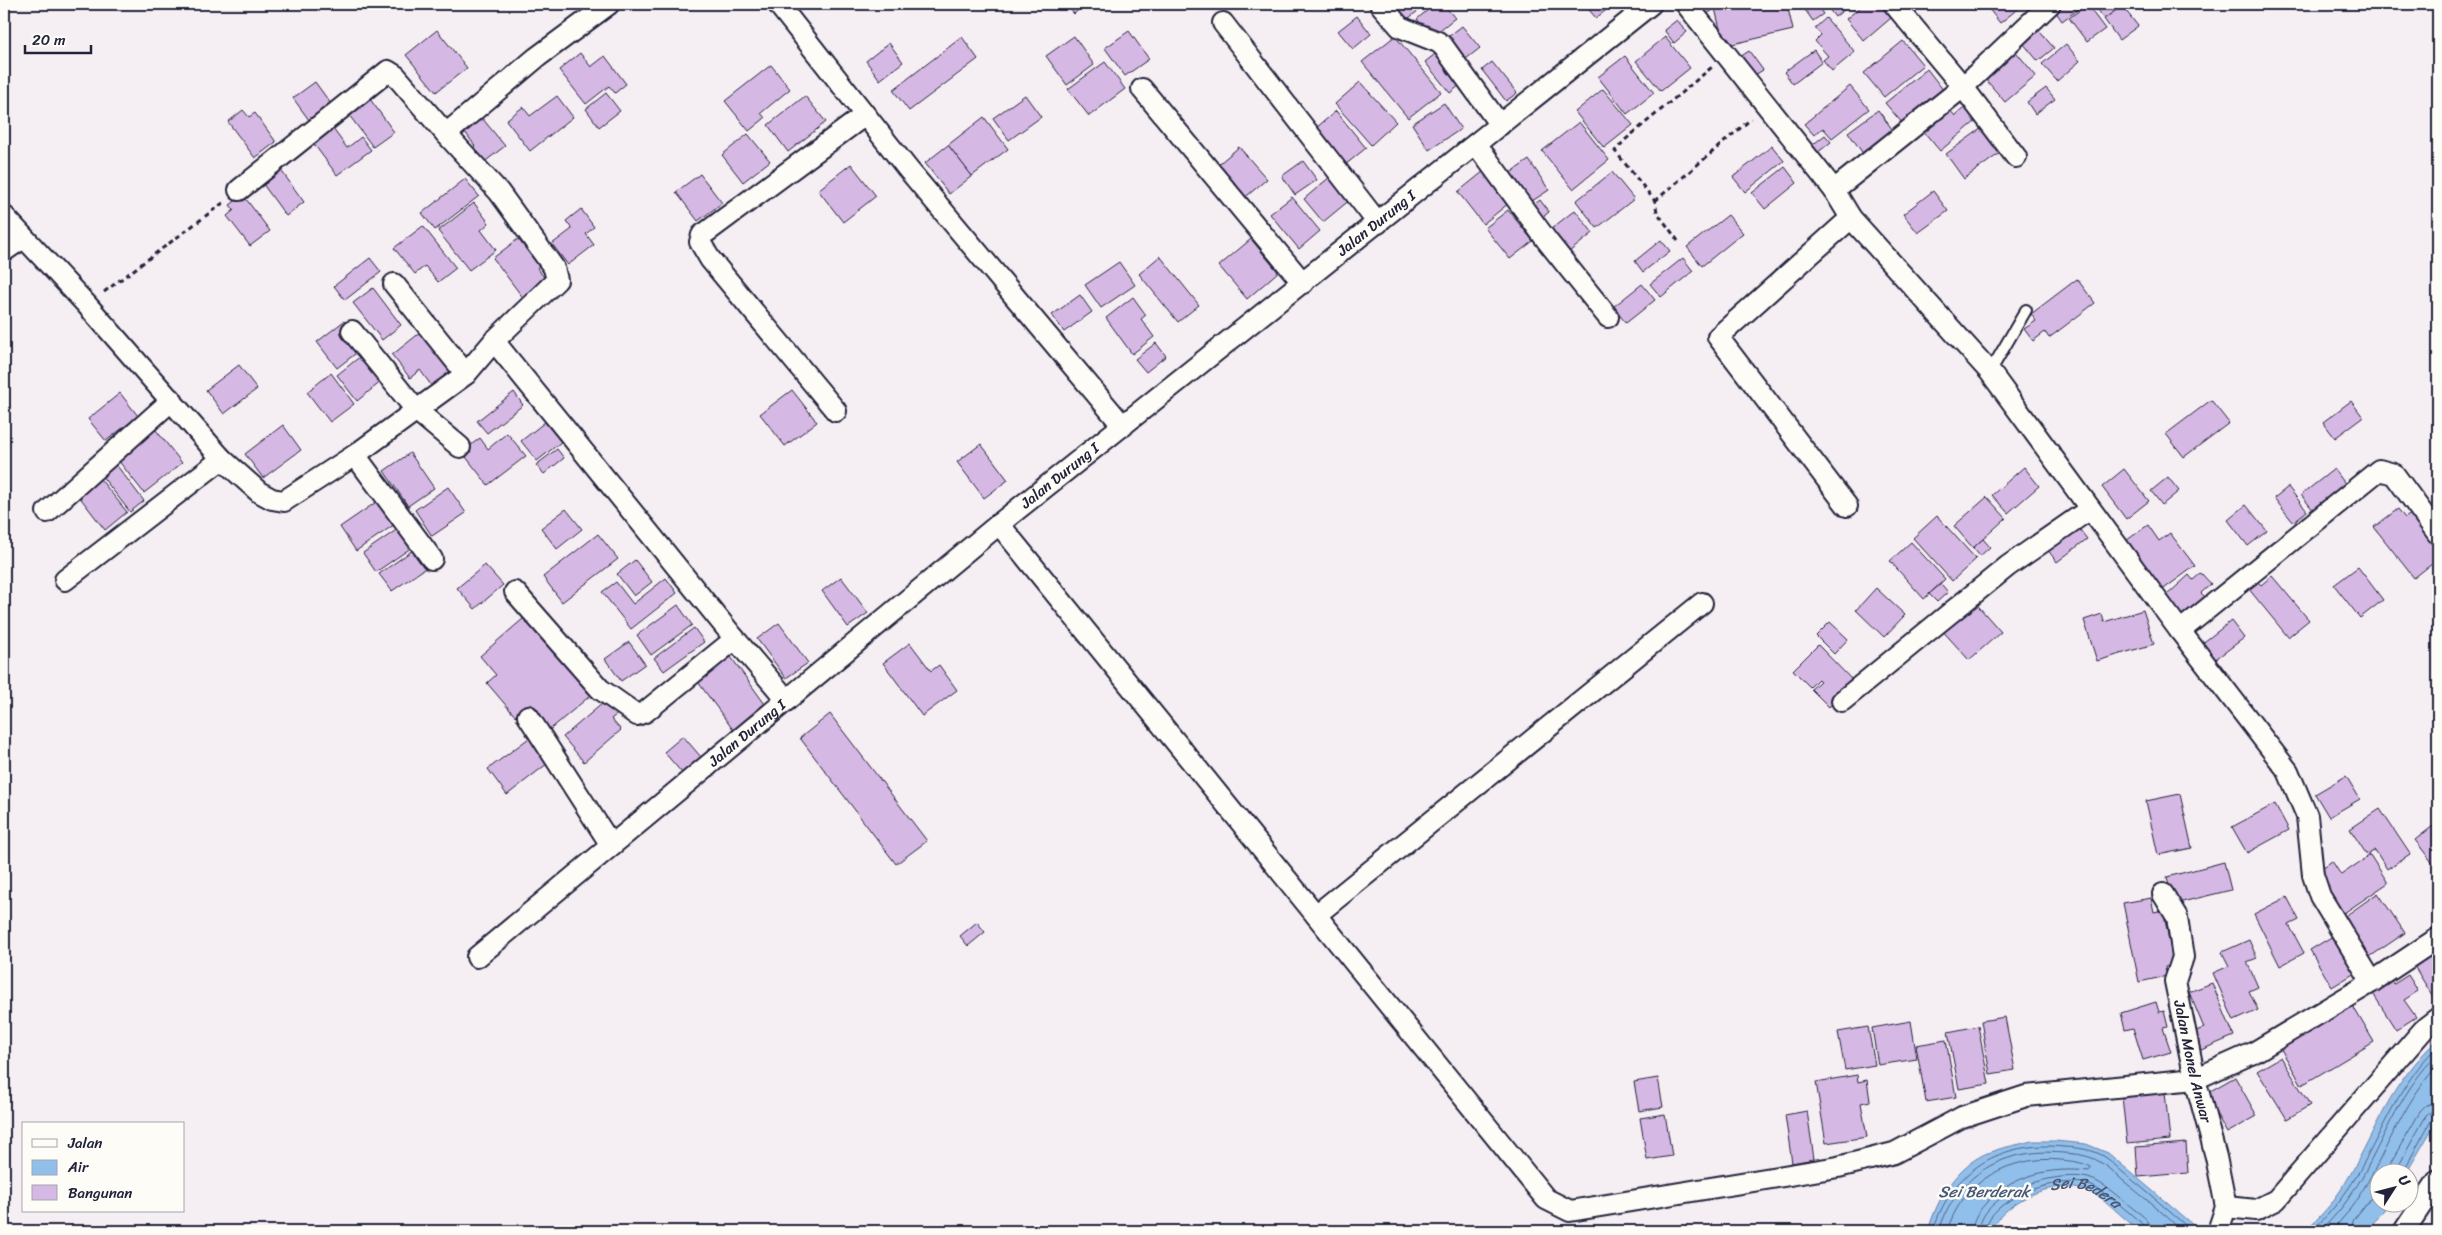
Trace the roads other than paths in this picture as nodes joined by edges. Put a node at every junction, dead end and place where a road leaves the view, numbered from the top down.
1 (608, 4) edge
2 (778, 4) edge
3 (1380, 4) edge
4 (1652, 4) edge
5 (1686, 4) edge
6 (1894, 4) edge
7 (2050, 4) edge
8 (1223, 23) dead end
9 (1963, 87) junction
10 (1142, 89) dead end
11 (865, 115) junction
12 (1500, 125) junction
13 (446, 134) junction
14 (1476, 144) junction
15 (2016, 156) dead end
16 (239, 190) road end
17 (1834, 190) junction
18 (4, 216) edge
19 (1851, 218) junction
20 (1378, 222) junction
21 (23, 238) junction
22 (4, 251) edge
23 (1303, 282) junction
24 (394, 284) dead end
25 (2026, 310) dead end
26 (1608, 317) dead end
27 (352, 331) dead end
28 (494, 341) junction
29 (1990, 372) junction
30 (466, 374) junction
31 (172, 400) junction
32 (416, 410) junction
33 (836, 411) dead end
34 (1123, 426) junction
35 (460, 447) dead end
36 (355, 455) junction
37 (222, 458) junction
38 (1847, 506) dead end
39 (2090, 510) junction
40 (47, 512) dead end
41 (999, 524) junction
42 (2438, 534) edge
43 (432, 559) dead end
44 (65, 580) dead end
45 (515, 592) dead end
46 (1702, 604) dead end
47 (2180, 630) junction
48 (734, 638) junction
49 (788, 700) junction
50 (1842, 701) dead end
51 (528, 716) dead end
52 (611, 845) junction
53 (2162, 894) dead end
54 (1316, 915) junction
55 (2438, 938) edge
56 (477, 957) dead end
57 (2372, 982) junction
58 (2438, 1018) edge
59 (2195, 1079) junction
60 (2435, 1191) edge
61 (2226, 1207) junction
62 (2218, 1231) edge
63 (2404, 1231) edge

1 - 13 street
2 - 11 street
3 - 12 street
4 - 12 street, Jalan Durung I
5 - 17 street
6 - 9 street
7 - 9 street
8 - 20 street
9 - 15 street
9 - 17 street
10 - 23 street
11 - 33 street
11 - 34 street
12 - 14 street, Jalan Durung I
13 - 16 street
13 - 28 street
14 - 20 street, Jalan Durung I
14 - 26 street
17 - 19 street
18 - 21 street
19 - 29 street
19 - 38 street
20 - 23 street, Jalan Durung I
21 - 22 street
21 - 31 street
23 - 34 street, Jalan Durung I
24 - 30 street
25 - 29 lane
27 - 32 street
28 - 30 street
28 - 48 street
29 - 39 street
30 - 32 street
31 - 37 street
31 - 40 street
32 - 35 street
32 - 36 street
34 - 41 street, Jalan Durung I
36 - 37 street
36 - 43 street
37 - 44 street
39 - 47 street
39 - 50 street
41 - 49 street, Jalan Durung I
41 - 54 street
42 - 47 street
45 - 48 street
46 - 54 street
47 - 57 street
48 - 49 street
49 - 52 street, Jalan Durung I
51 - 52 street
52 - 56 street, Jalan Durung I
53 - 59 street, Jalan Monel Anwar
54 - 59 street
55 - 57 street
57 - 59 street
58 - 61 street
59 - 61 street, Jalan Monel Anwar
60 - 63 street
61 - 62 street, Jalan Monel Anwar

